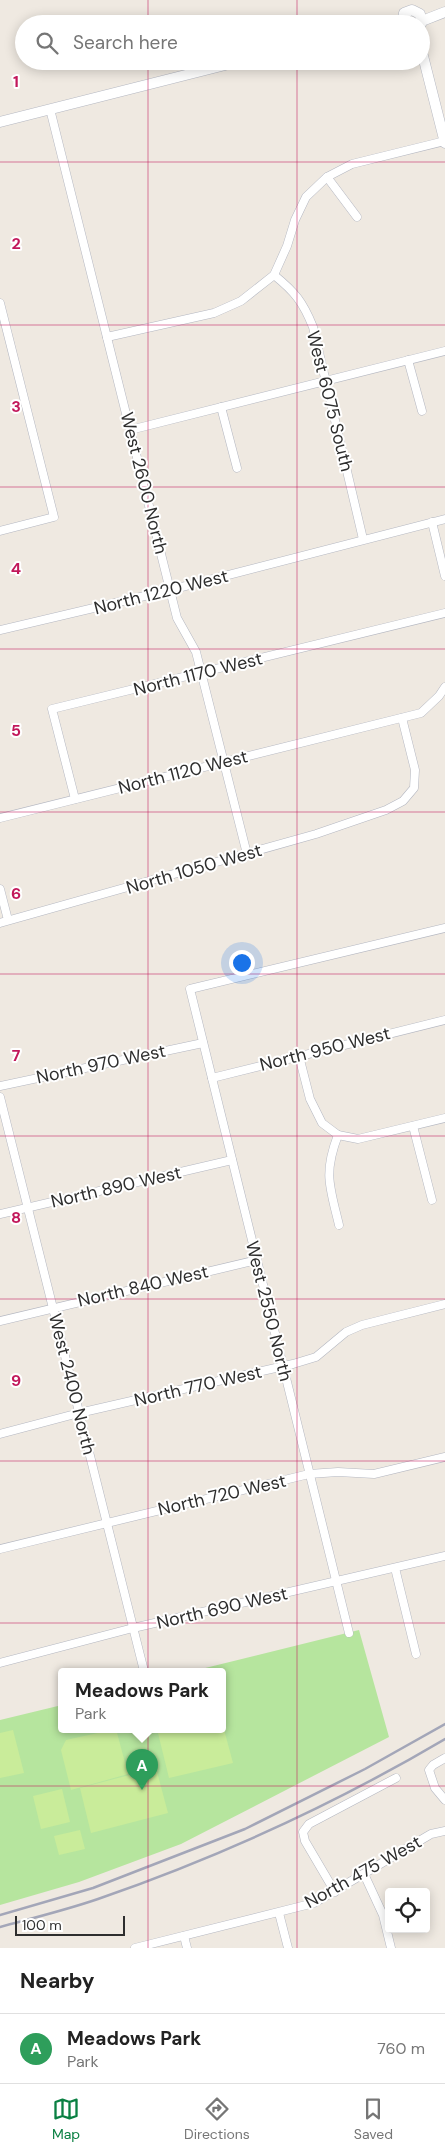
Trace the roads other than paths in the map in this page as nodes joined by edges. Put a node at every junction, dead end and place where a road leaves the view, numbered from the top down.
1 (445, 12) edge
2 (412, 13) edge
3 (204, 70) edge
4 (427, 70) edge
5 (50, 109) junction
6 (0, 122) edge
7 (445, 142) edge
8 (327, 177) junction
9 (356, 217) dead end
10 (274, 275) junction
11 (0, 303) edge
12 (107, 337) junction
13 (445, 351) edge
14 (408, 360) junction
15 (326, 381) junction
16 (221, 408) junction
17 (422, 411) dead end
18 (130, 430) junction
19 (237, 468) dead end
20 (445, 519) edge
21 (432, 522) junction
22 (0, 531) edge
23 (363, 539) junction
24 (445, 576) edge
25 (170, 590) junction
26 (445, 612) edge
27 (0, 630) edge
28 (201, 673) junction
29 (445, 687) edge
30 (402, 718) junction
31 (224, 762) junction
32 (75, 799) junction
33 (0, 818) edge
34 (247, 854) junction
35 (0, 889) edge
36 (8, 920) junction
37 (0, 923) edge
38 (445, 928) edge
39 (442, 1021) edge
40 (203, 1043) junction
41 (299, 1056) junction
42 (212, 1078) junction
43 (0, 1086) edge
44 (0, 1098) edge
45 (445, 1118) edge
46 (413, 1126) junction
47 (338, 1135) junction
48 (232, 1160) junction
49 (432, 1200) dead end
50 (28, 1208) junction
51 (0, 1214) edge
52 (339, 1225) dead end
53 (256, 1260) junction
54 (445, 1304) edge
55 (53, 1307) junction
56 (0, 1321) edge
57 (283, 1367) junction
58 (80, 1413) junction
59 (0, 1434) edge
60 (445, 1456) edge
61 (310, 1474) junction
62 (107, 1523) junction
63 (0, 1549) edge
64 (445, 1556) edge
65 (395, 1568) junction
66 (336, 1582) junction
67 (133, 1628) junction
68 (349, 1632) dead end
69 (416, 1654) dead end
70 (0, 1663) edge
71 (143, 1668) edge
72 (445, 1758) edge
73 (396, 1778) dead end
74 (445, 1800) edge
75 (445, 1831) edge
76 (364, 1874) junction
77 (335, 1892) junction
78 (279, 1913) junction
79 (184, 1936) junction
80 (135, 1948) edge
81 (187, 1948) edge
82 (288, 1948) edge
83 (391, 1948) edge

1 - 2 street
3 - 5 street
4 - 7 street
5 - 6 street
5 - 12 street, West 2600 North
7 - 8 street
8 - 9 street
8 - 10 street
10 - 12 street
10 - 15 street, West 6075 South
11 - 22 street
12 - 18 street, West 2600 North
13 - 14 street
14 - 15 street
14 - 17 street
15 - 16 street
15 - 23 street, West 6075 South
16 - 18 street
16 - 19 street
18 - 25 street, West 2600 North
20 - 21 street, North 1220 West
21 - 23 street, North 1220 West
21 - 24 street
23 - 25 street, North 1220 West
25 - 27 street, North 1220 West
25 - 28 street, West 2600 North
26 - 28 street, North 1170 West
28 - 31 street, West 2600 North
28 - 32 street, North 1170 West
29 - 30 street, North 1120 West
30 - 31 street, North 1120 West
30 - 34 street, North 1050 West
31 - 32 street, North 1120 West
31 - 34 street, West 2600 North
32 - 33 street, North 1120 West
34 - 36 street, North 1050 West
35 - 36 street
36 - 37 street, North 1050 West
38 - 40 street, West 2550 North
39 - 41 street, North 950 West
40 - 42 street, West 2550 North
40 - 43 street, North 970 West
41 - 42 street, North 950 West
41 - 47 street
42 - 48 street, West 2550 North
44 - 50 street, West 2400 North
45 - 46 street
46 - 47 street
46 - 49 street
47 - 52 street
48 - 50 street, North 890 West
48 - 53 street, West 2550 North
50 - 51 street, North 890 West
50 - 55 street, West 2400 North
53 - 55 street, North 840 West
53 - 57 street, West 2550 North
54 - 57 street, North 770 West
55 - 56 street, North 840 West
55 - 58 street, West 2400 North
57 - 58 street, North 770 West
57 - 61 street, West 2550 North
58 - 59 street, North 770 West
58 - 62 street, West 2400 North
60 - 61 street, North 720 West
61 - 62 street, North 720 West
61 - 66 street, West 2550 North
62 - 63 street, North 720 West
62 - 67 street, West 2400 North
64 - 65 street, North 690 West
65 - 66 street, North 690 West
65 - 69 street
66 - 67 street, North 690 West
66 - 68 street, West 2550 North
67 - 70 street, North 690 West
67 - 71 street, West 2400 North
72 - 74 street
73 - 77 street
75 - 76 street, North 475 West
76 - 77 street, North 475 West
76 - 83 street
77 - 78 street, North 475 West
78 - 79 street, North 475 West
78 - 82 street
79 - 80 street, North 475 West
79 - 81 street

